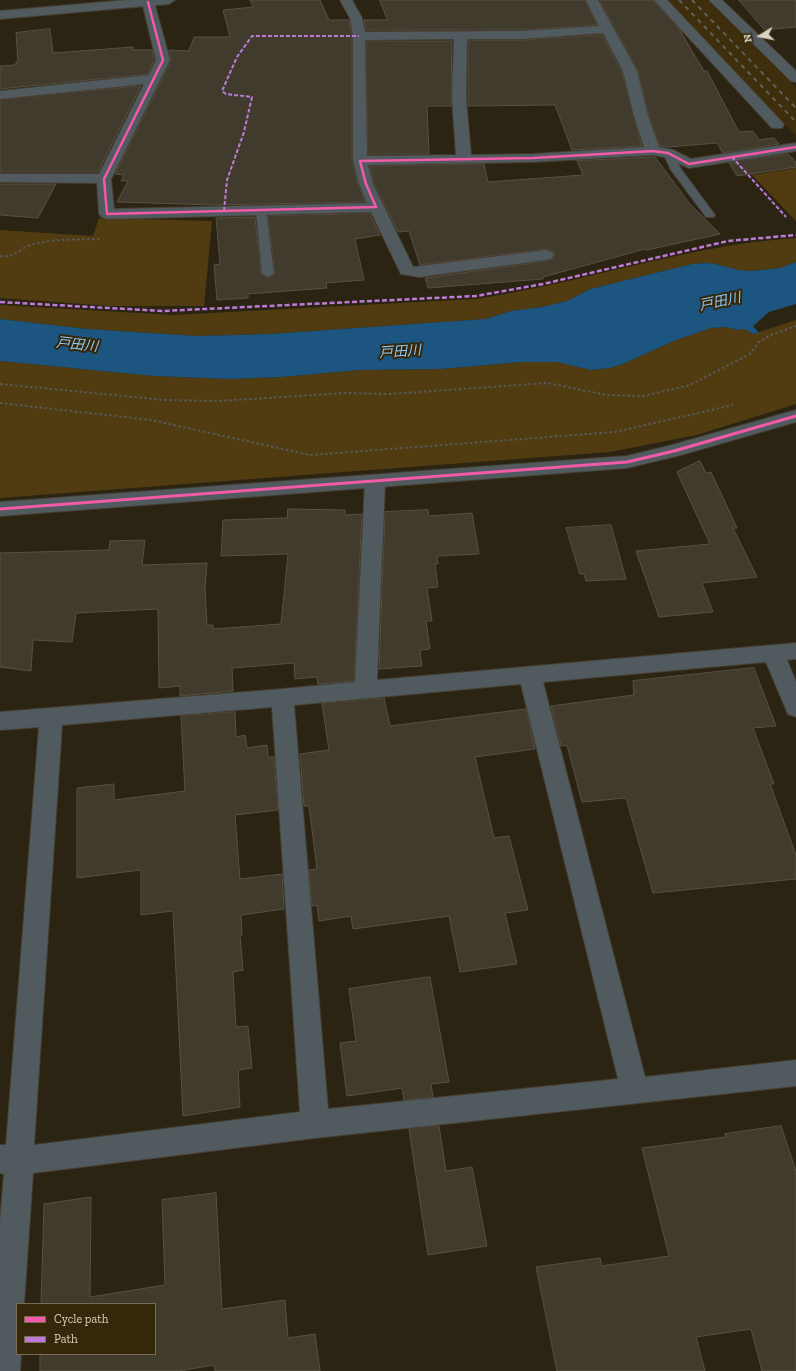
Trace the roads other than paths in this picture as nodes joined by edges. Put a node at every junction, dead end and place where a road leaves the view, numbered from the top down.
1 (169, 0) edge
2 (346, 0) edge
3 (592, 0) edge
4 (660, 0) edge
5 (715, 0) edge
6 (148, 2) junction
7 (0, 15) edge
8 (608, 28) junction
9 (359, 36) junction
10 (461, 36) junction
11 (796, 78) edge
12 (153, 79) junction
13 (0, 95) edge
14 (777, 125) dead end
15 (796, 147) edge
16 (661, 152) junction
17 (464, 159) junction
18 (360, 162) junction
19 (0, 178) edge
20 (104, 179) junction
21 (376, 207) junction
22 (261, 210) junction
23 (710, 215) dead end
24 (546, 255) dead end
25 (268, 274) dead end
26 (796, 416) edge
27 (375, 482) junction
28 (0, 509) edge
29 (796, 651) edge
30 (774, 653) junction
31 (530, 675) junction
32 (366, 689) junction
33 (282, 698) junction
34 (796, 708) edge
35 (51, 716) junction
36 (0, 721) edge
37 (796, 1072) edge
38 (635, 1091) junction
39 (315, 1124) junction
40 (9, 1160) edge
41 (4, 1371) edge

1 - 6 street
2 - 9 street
3 - 8 street
4 - 14 street
5 - 11 street
6 - 7 street
6 - 12 street
8 - 10 street
8 - 16 street
9 - 10 street
9 - 18 street
10 - 17 street
12 - 13 street
12 - 20 street
15 - 16 street
16 - 17 street
16 - 23 lane
17 - 18 street
18 - 21 street
19 - 20 street
20 - 22 street
21 - 22 street
21 - 24 street
22 - 25 lane
26 - 27 street
27 - 28 street
27 - 32 street
29 - 30 street
30 - 31 street
30 - 34 street
31 - 32 street
31 - 38 street
32 - 33 street
33 - 35 street
33 - 39 street
35 - 36 street
35 - 40 street
37 - 38 street
38 - 39 street
39 - 40 street
40 - 41 street

